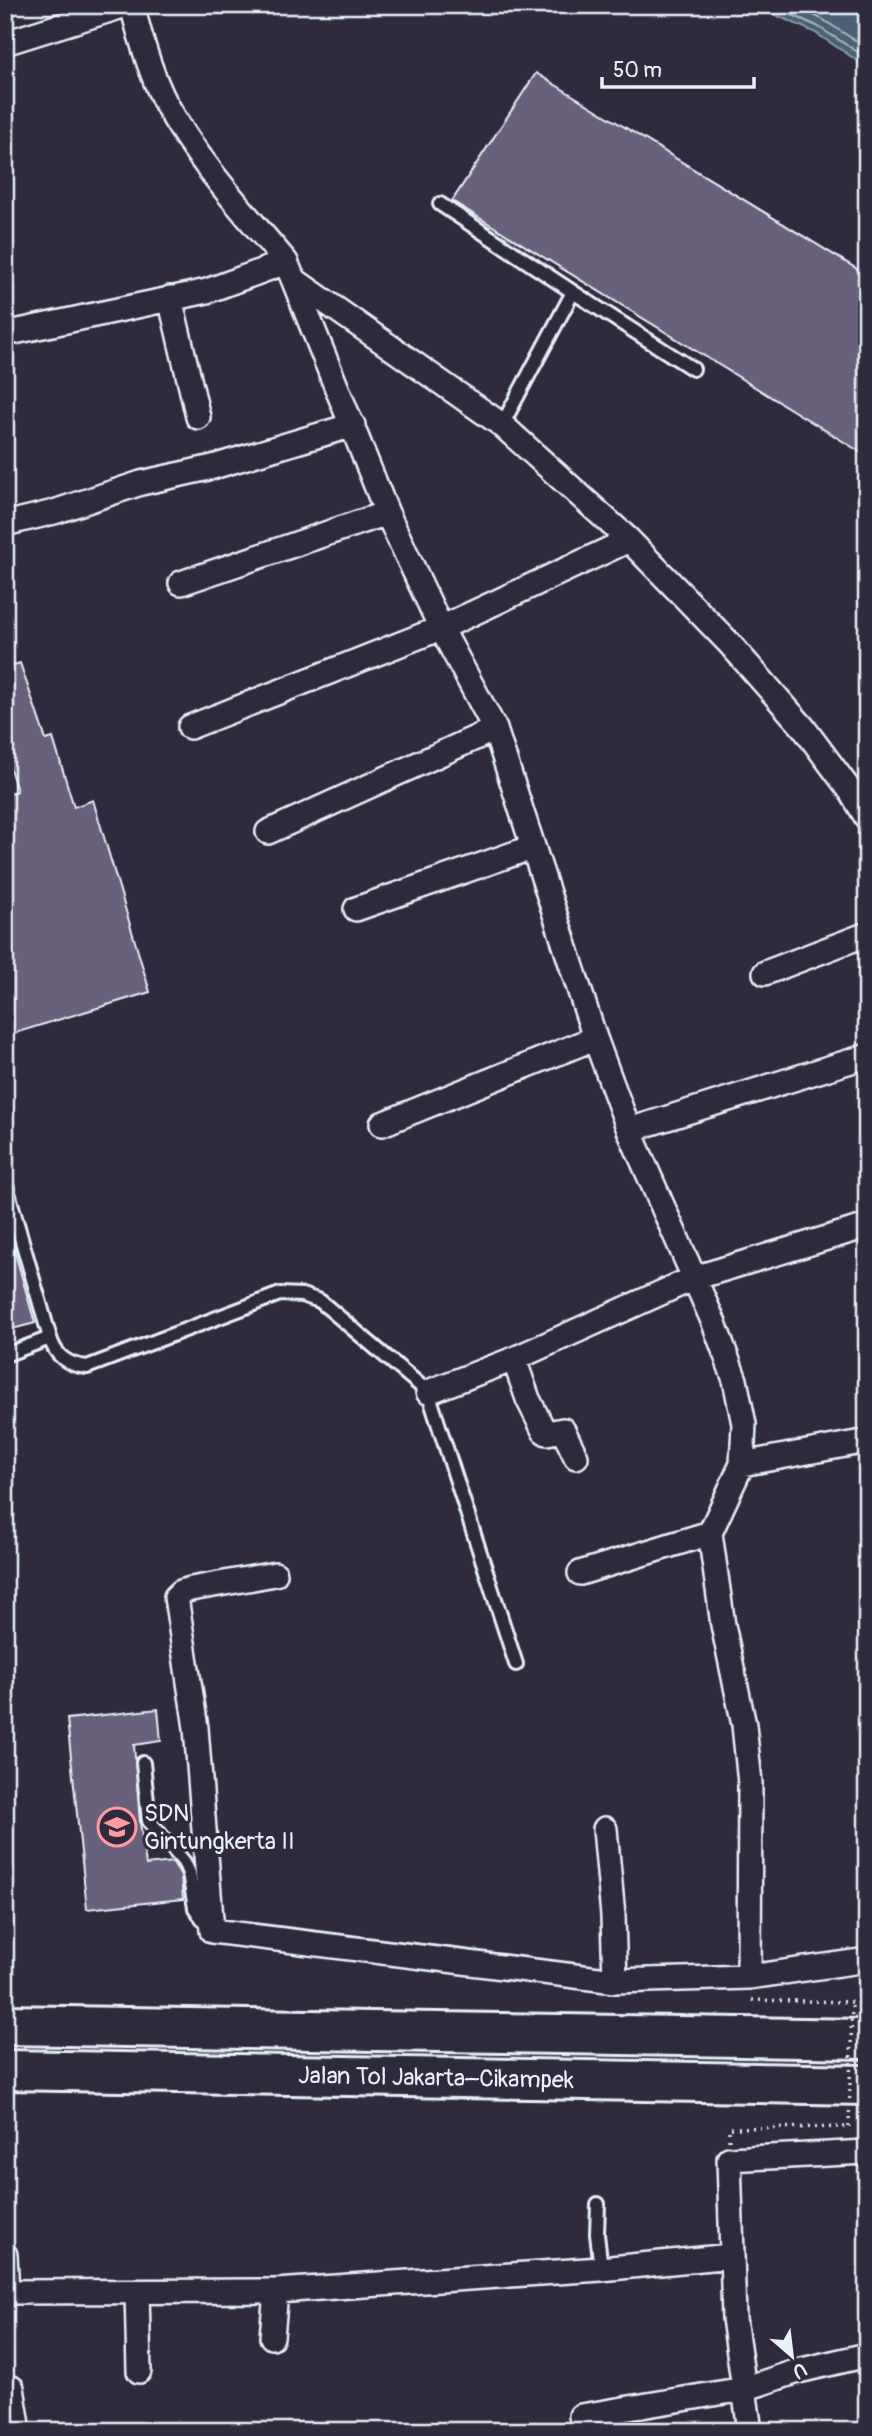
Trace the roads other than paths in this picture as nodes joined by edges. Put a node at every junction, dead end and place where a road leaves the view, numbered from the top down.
1 (126, 5) edge
2 (132, 5) edge
3 (5, 43) edge
4 (440, 204) dead end
5 (289, 270) junction
6 (573, 292) junction
7 (170, 298) junction
8 (5, 334) edge
9 (693, 369) dead end
10 (198, 417) dead end
11 (353, 425) junction
12 (502, 425) junction
13 (387, 513) junction
14 (5, 524) edge
15 (629, 540) junction
16 (181, 583) dead end
17 (441, 628) junction
18 (190, 727) dead end
19 (495, 729) junction
20 (867, 818) edge
21 (268, 832) dead end
22 (533, 847) junction
23 (356, 909) dead end
24 (867, 934) edge
25 (765, 973) dead end
26 (595, 1038) junction
27 (867, 1056) edge
28 (382, 1124) dead end
29 (629, 1130) junction
30 (5, 1182) edge
31 (867, 1226) edge
32 (694, 1278) junction
33 (51, 1338) junction
34 (5, 1354) edge
35 (514, 1359) junction
36 (428, 1392) junction
37 (867, 1441) edge
38 (576, 1457) dead end
39 (741, 1464) junction
40 (710, 1533) junction
41 (580, 1573) dead end
42 (275, 1574) dead end
43 (516, 1664) dead end
44 (143, 1763) dead end
45 (605, 1829) dead end
46 (212, 1931) junction
47 (867, 1960) edge
48 (615, 1981) junction
49 (749, 1988) junction
50 (5, 2025) edge
51 (867, 2039) edge
52 (5, 2070) edge
53 (867, 2085) edge
54 (867, 2152) edge
55 (598, 2204) dead end
56 (5, 2255) edge
57 (731, 2256) junction
58 (601, 2269) junction
59 (276, 2291) junction
60 (6, 2292) edge
61 (137, 2292) junction
62 (272, 2337) dead end
63 (867, 2355) edge
64 (139, 2371) dead end
65 (12, 2388) dead end
66 (744, 2389) junction
67 (581, 2416) dead end
68 (19, 2431) edge
69 (750, 2431) edge

1 - 3 street
2 - 5 street
4 - 6 lane
5 - 7 street
5 - 11 street
5 - 12 street
6 - 9 lane
6 - 12 lane
7 - 8 street
7 - 10 street
11 - 13 street
11 - 14 street
12 - 15 street
13 - 16 street
13 - 17 street
15 - 17 street
15 - 20 street
17 - 18 street
17 - 19 street
19 - 21 street
19 - 22 street
22 - 23 street
22 - 26 street
24 - 25 street
26 - 28 street
26 - 29 street
27 - 29 street
29 - 32 street
30 - 33 lane
31 - 32 street
32 - 35 street
32 - 39 street
33 - 34 lane
33 - 36 lane
35 - 36 street
35 - 38 street
36 - 43 lane
37 - 39 street
39 - 40 street
40 - 41 street
40 - 49 street
42 - 46 street
44 - 46 lane
45 - 48 street
46 - 48 street
47 - 49 street
48 - 49 street
50 - 51 highway, Jalan Tol Jakarta–Cikampek
52 - 53 highway, Jalan Tol Jakarta–Cikampek
54 - 57 street
55 - 58 lane
56 - 60 street
57 - 58 street
57 - 66 street
58 - 59 street
59 - 61 street
59 - 62 street
60 - 61 street
61 - 64 street
63 - 66 street
65 - 68 street
66 - 67 street
66 - 69 street

